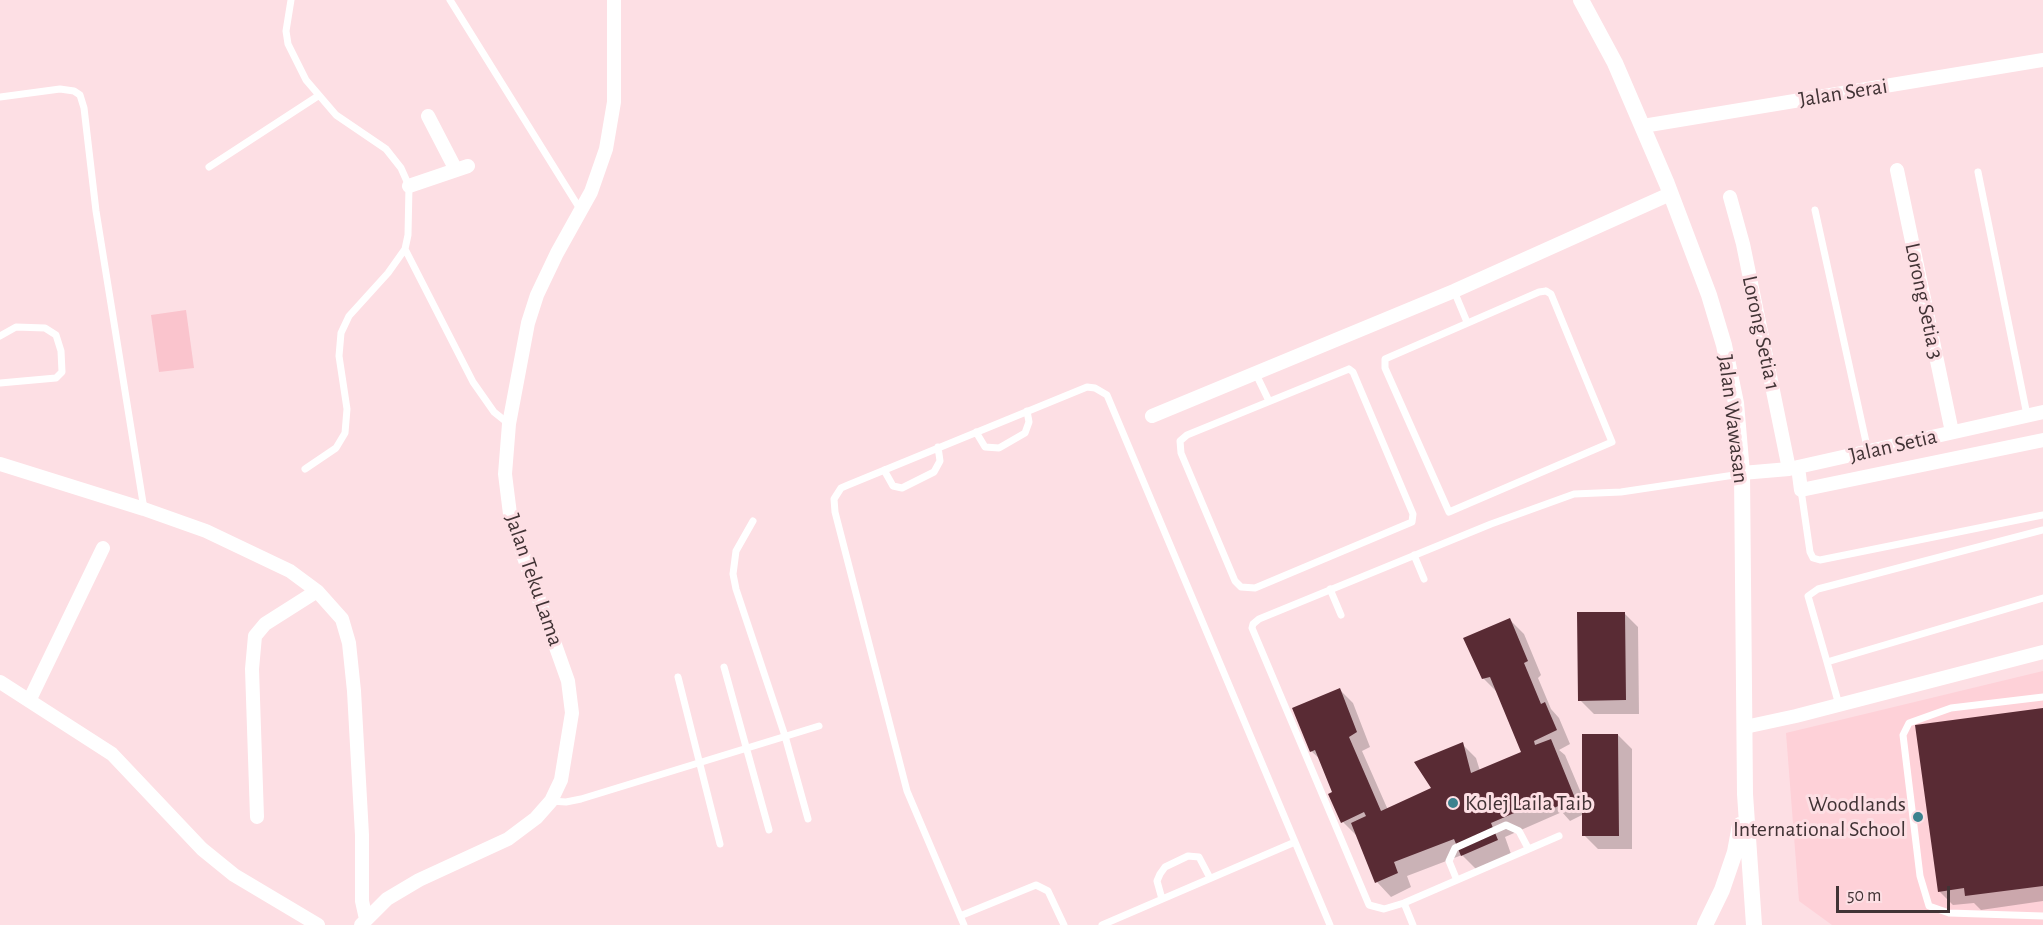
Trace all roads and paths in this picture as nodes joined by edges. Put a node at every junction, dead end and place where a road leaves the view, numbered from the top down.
1 (291, 0) edge
2 (450, 0) edge
3 (614, 0) edge
4 (1584, 1) edge
5 (2043, 60) edge
6 (318, 96) junction
7 (0, 97) edge
8 (428, 116) dead end
9 (1643, 126) junction
10 (209, 167) dead end
11 (1897, 170) dead end
12 (1978, 172) dead end
13 (409, 186) junction
14 (1670, 194) junction
15 (1730, 197) dead end
16 (580, 209) junction
17 (1815, 210) dead end
18 (405, 249) junction
19 (1454, 291) junction
20 (1467, 322) junction
21 (0, 336) edge
22 (1255, 372) junction
23 (0, 383) edge
24 (1269, 401) junction
25 (1026, 411) junction
26 (2043, 412) edge
27 (2027, 415) junction
28 (1152, 416) dead end
29 (509, 424) junction
30 (976, 432) junction
31 (1952, 432) junction
32 (2043, 440) edge
33 (938, 447) junction
34 (1869, 451) junction
35 (0, 464) edge
36 (1794, 468) junction
37 (305, 469) dead end
38 (884, 470) junction
39 (1742, 474) junction
40 (1801, 490) junction
41 (144, 508) junction
42 (2043, 515) edge
43 (753, 520) dead end
44 (2043, 530) edge
45 (102, 548) dead end
46 (1414, 555) junction
47 (1424, 579) dead end
48 (1330, 589) junction
49 (317, 591) junction
50 (2043, 598) edge
51 (1341, 615) dead end
52 (2043, 651) edge
53 (1827, 662) junction
54 (723, 667) dead end
55 (678, 677) dead end
56 (0, 682) edge
57 (2043, 697) edge
58 (30, 699) junction
59 (1839, 705) junction
60 (819, 726) dead end
61 (1745, 727) junction
62 (785, 736) junction
63 (746, 748) junction
64 (699, 762) junction
65 (1745, 794) junction
66 (551, 801) junction
67 (257, 817) dead end
68 (808, 819) dead end
69 (770, 830) dead end
70 (1559, 836) dead end
71 (1295, 842) junction
72 (720, 844) dead end
73 (1528, 848) junction
74 (1210, 878) junction
75 (1455, 879) junction
76 (1162, 899) junction
77 (1404, 903) junction
78 (960, 916) junction
79 (2043, 916) edge
80 (363, 922) edge
81 (318, 925) edge
82 (964, 925) edge
83 (1064, 925) edge
84 (1102, 925) edge
85 (1330, 925) edge
86 (1413, 925) edge
87 (1705, 925) edge
88 (1754, 925) edge

1 - 6 lane
2 - 16 lane
3 - 16 street, Jalan Teku Lama
4 - 9 street, Jalan Wawasan
5 - 9 street, Jalan Serai
6 - 10 lane
6 - 13 lane
7 - 41 lane
8 - 13 street
9 - 14 street, Jalan Wawasan
11 - 31 street, Lorong Setia 3
12 - 27 lane
13 - 18 lane
14 - 19 street
14 - 39 street, Jalan Wawasan
15 - 36 street, Lorong Setia 1
16 - 29 street, Jalan Teku Lama
17 - 34 lane
18 - 29 lane
18 - 37 lane
19 - 20 lane
19 - 22 street
20 - 20 lane
21 - 23 lane
22 - 24 lane
22 - 28 street
24 - 24 lane
25 - 30 lane
25 - 30 lane
25 - 71 lane
26 - 27 street, Jalan Setia
27 - 31 street, Jalan Setia
29 - 66 street, Jalan Teku Lama
30 - 33 lane
31 - 34 street, Jalan Setia
32 - 40 street
33 - 38 lane
33 - 38 lane
34 - 36 street, Jalan Setia
35 - 41 street
36 - 39 street, Jalan Setia
36 - 40 street, Lorong Setia 1
38 - 78 lane
39 - 46 lane
39 - 61 street, Jalan Wawasan
40 - 42 lane
41 - 49 street
43 - 62 lane
44 - 53 lane
45 - 58 street
46 - 47 lane
46 - 48 lane
48 - 51 lane
48 - 77 lane
49 - 67 street
49 - 80 street
50 - 53 lane
52 - 59 street
53 - 59 lane
54 - 63 lane
55 - 64 lane
56 - 58 street
57 - 79 lane
58 - 81 street
59 - 61 street
60 - 62 lane
61 - 65 street, Jalan Wawasan
62 - 63 lane
62 - 68 lane
63 - 64 lane
63 - 69 lane
64 - 66 lane
64 - 72 lane
65 - 87 street
65 - 88 street
66 - 80 street, Jalan Teku Lama
70 - 73 lane
71 - 74 lane
71 - 85 lane
73 - 75 lane
73 - 75 lane
74 - 76 lane
74 - 76 lane
75 - 77 lane
76 - 84 lane
77 - 86 lane
78 - 82 lane
78 - 83 lane

